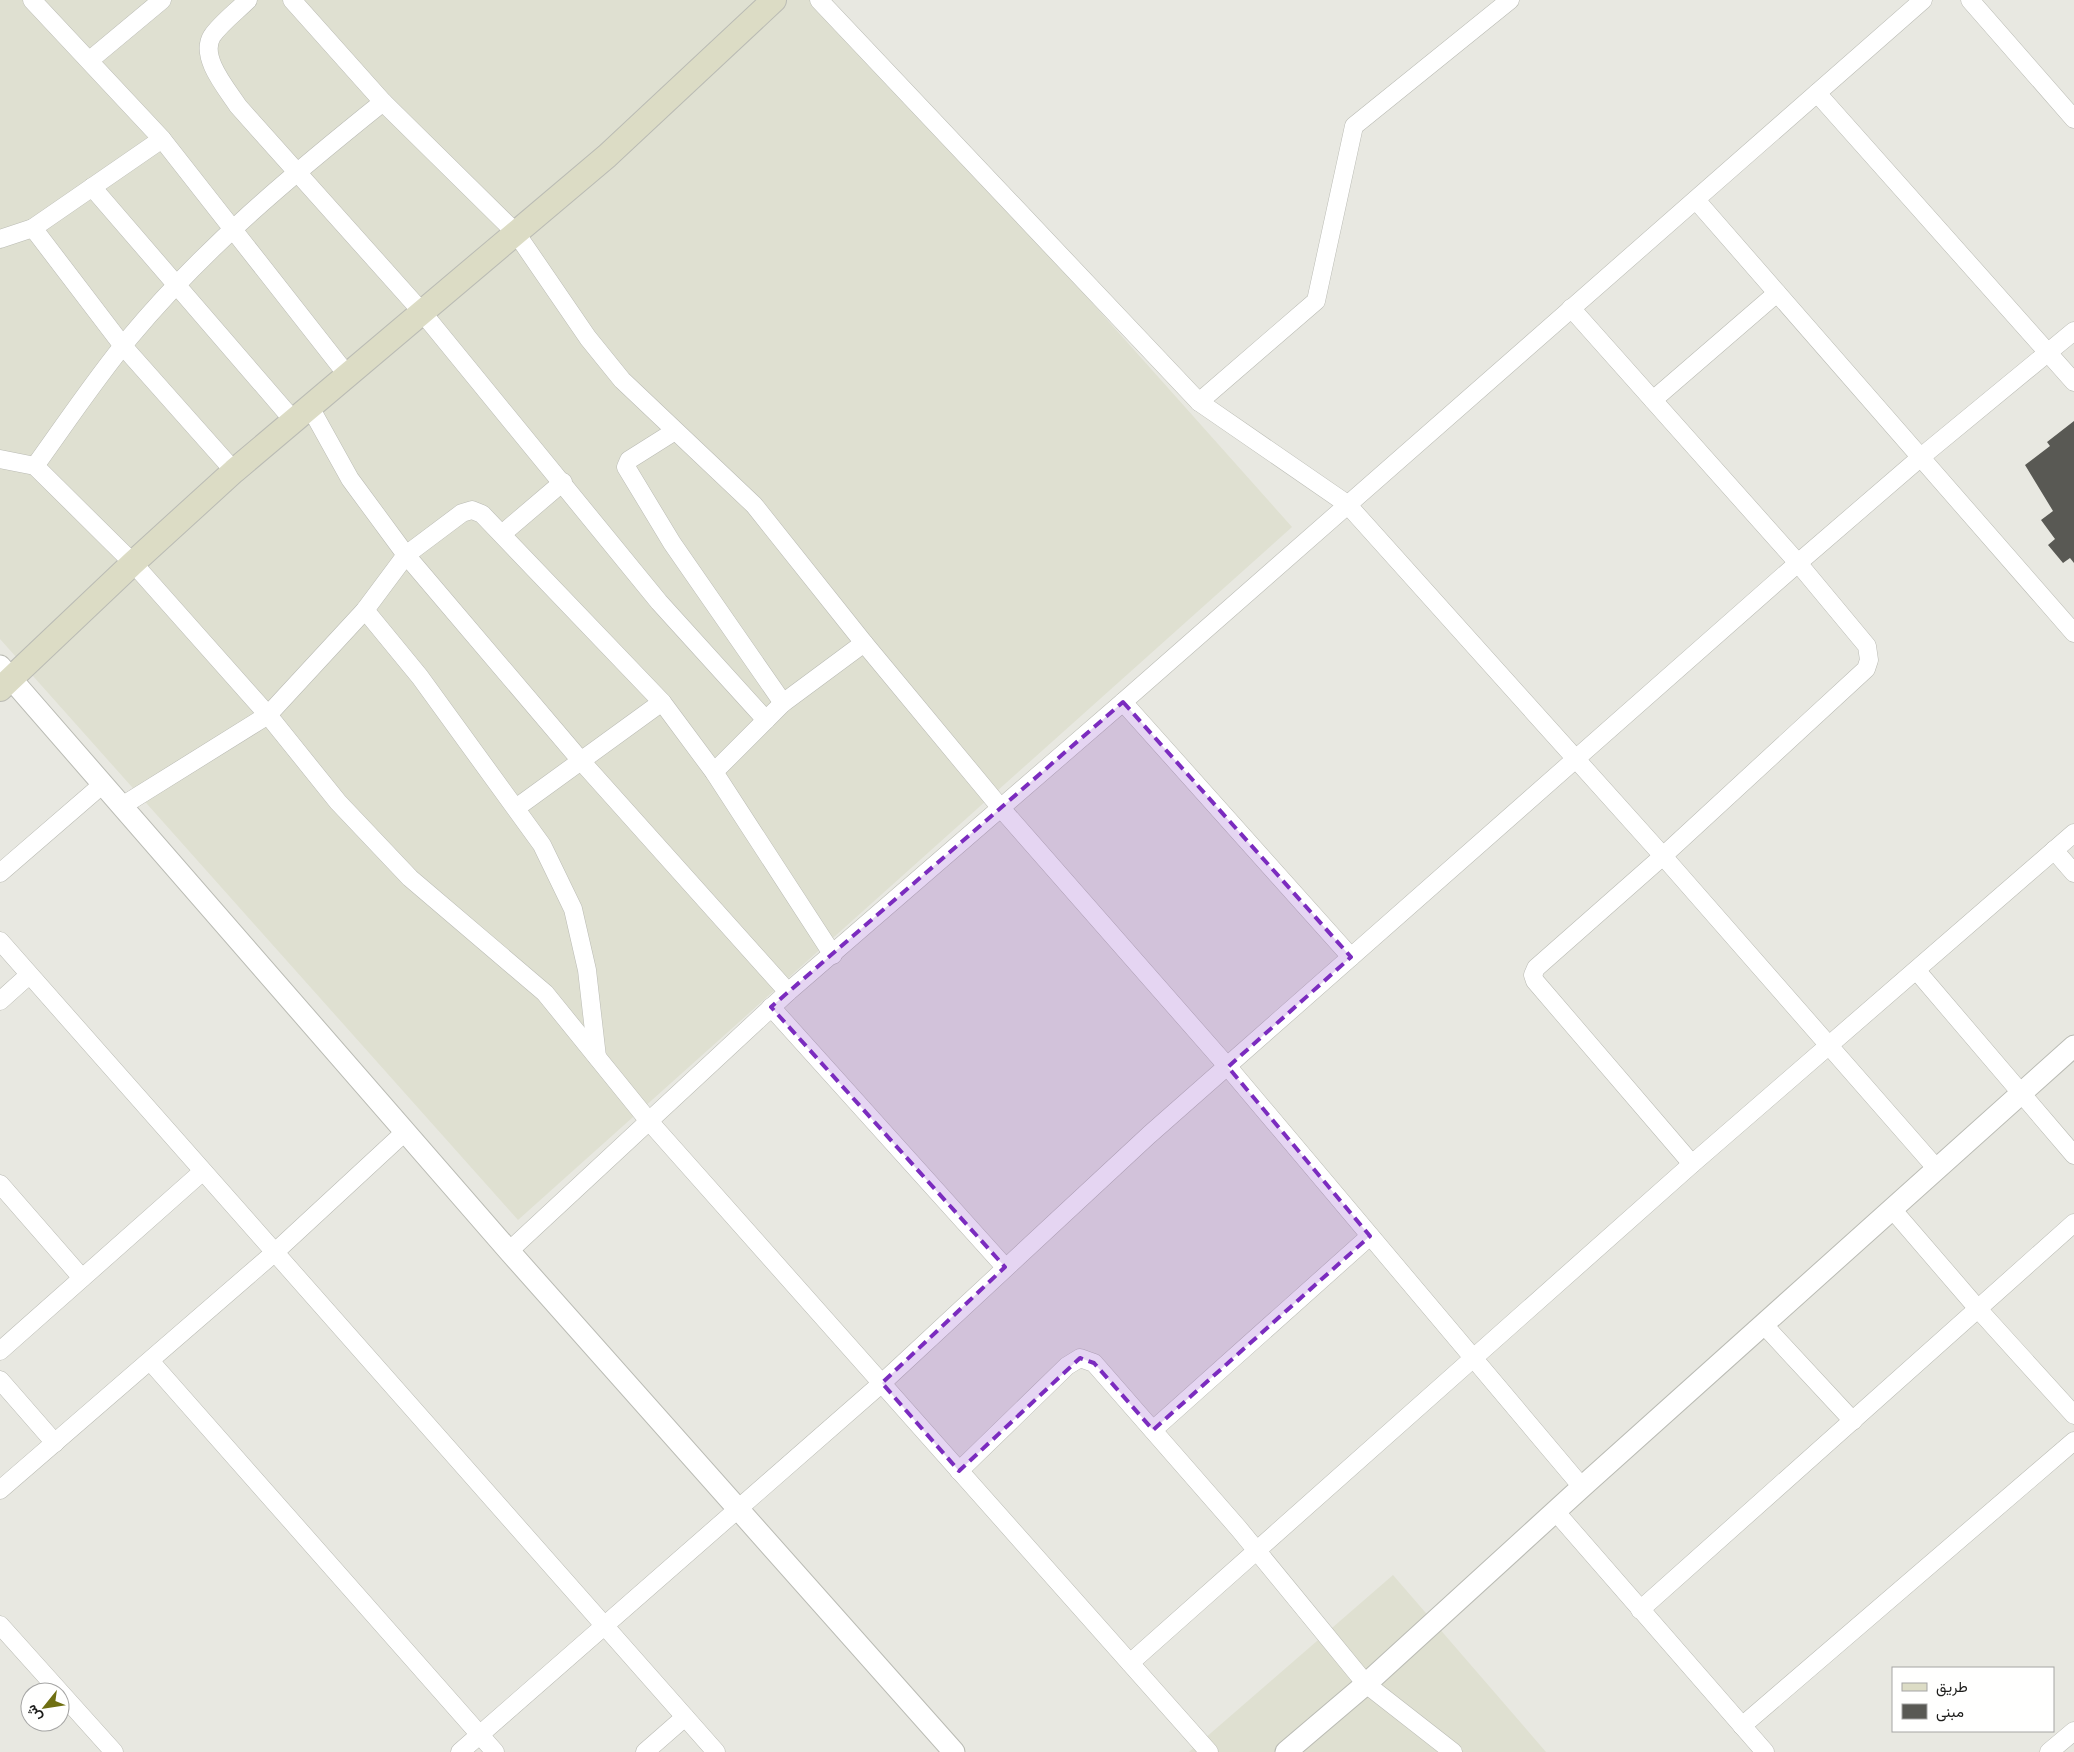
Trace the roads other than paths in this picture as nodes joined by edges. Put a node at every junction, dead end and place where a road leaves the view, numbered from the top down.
1 (32, 0) edge
2 (162, 0) edge
3 (248, 0) edge
4 (292, 0) edge
5 (774, 0) edge
6 (820, 0) edge
7 (1510, 0) edge
8 (1923, 0) edge
9 (1970, 0) edge
10 (90, 60) junction
11 (1817, 93) junction
12 (383, 102) junction
13 (2074, 119) edge
14 (162, 139) junction
15 (297, 171) junction
16 (92, 187) junction
17 (1696, 200) junction
18 (232, 227) junction
19 (32, 228) junction
20 (516, 233) junction
21 (0, 239) edge
22 (178, 285) junction
23 (1777, 293) junction
24 (1571, 308) junction
25 (422, 312) junction
26 (2074, 331) edge
27 (123, 346) junction
28 (2047, 353) junction
29 (348, 376) junction
30 (2074, 382) edge
31 (1653, 400) junction
32 (1199, 402) junction
33 (302, 414) junction
34 (674, 430) junction
35 (1921, 457) junction
36 (0, 459) edge
37 (35, 466) junction
38 (234, 471) junction
39 (563, 482) junction
40 (1347, 504) junction
41 (502, 534) junction
42 (406, 555) junction
43 (133, 563) junction
44 (1798, 563) junction
45 (365, 610) junction
46 (2074, 633) edge
47 (864, 643) junction
48 (4, 678) edge
49 (662, 702) junction
50 (1123, 702) junction
51 (783, 704) junction
52 (268, 715) junction
53 (766, 720) junction
54 (1575, 759) junction
55 (582, 762) junction
56 (714, 772) junction
57 (102, 784) junction
58 (122, 806) junction
59 (1000, 807) junction
60 (516, 808) junction
61 (2074, 834) edge
62 (2054, 850) junction
63 (1663, 856) junction
64 (0, 872) edge
65 (2074, 873) edge
66 (0, 941) edge
67 (833, 955) junction
68 (1351, 957) junction
69 (1917, 972) junction
70 (29, 975) junction
71 (788, 992) junction
72 (0, 1001) edge
73 (771, 1007) junction
74 (1830, 1046) junction
75 (2074, 1046) edge
76 (597, 1057) junction
77 (1228, 1066) junction
78 (2021, 1093) junction
79 (648, 1120) junction
80 (406, 1131) junction
81 (2074, 1155) edge
82 (1692, 1164) junction
83 (1937, 1170) junction
84 (202, 1172) junction
85 (0, 1184) edge
86 (1892, 1209) junction
87 (2074, 1223) edge
88 (1370, 1236) junction
89 (509, 1251) junction
90 (274, 1253) junction
91 (1005, 1267) junction
92 (82, 1278) junction
93 (1979, 1310) junction
94 (1763, 1324) junction
95 (0, 1351) edge
96 (1473, 1359) junction
97 (151, 1362) junction
98 (0, 1380) edge
99 (882, 1383) junction
100 (2074, 1415) edge
101 (1853, 1422) junction
102 (1153, 1430) junction
103 (2074, 1441) edge
104 (55, 1443) junction
105 (959, 1470) junction
106 (1582, 1487) junction
107 (0, 1490) edge
108 (737, 1508) junction
109 (1555, 1511) junction
110 (1258, 1552) junction
111 (1640, 1610) junction
112 (0, 1625) edge
113 (604, 1627) junction
114 (1130, 1663) junction
115 (1366, 1684) junction
116 (685, 1717) junction
117 (1742, 1726) junction
118 (2074, 1731) edge
119 (480, 1735) junction
120 (114, 1752) edge
121 (460, 1752) edge
122 (495, 1752) edge
123 (645, 1752) edge
124 (716, 1752) edge
125 (954, 1752) edge
126 (1209, 1752) edge
127 (1286, 1752) edge
128 (1453, 1752) edge
129 (1765, 1752) edge
130 (2049, 1752) edge

1 - 10 street
2 - 10 street
3 - 15 street
4 - 12 street
5 - 20 main road
6 - 32 street
7 - 32 street
8 - 11 street
9 - 13 street
10 - 14 street
11 - 17 street
11 - 28 street
12 - 15 street
12 - 20 street
14 - 16 street
14 - 18 street
15 - 18 street
15 - 25 street
16 - 19 street
16 - 22 street
17 - 23 street
17 - 24 street
18 - 22 street
18 - 29 street
19 - 21 street
19 - 27 street
20 - 25 main road
20 - 34 street
22 - 27 street
22 - 33 street
23 - 31 street
23 - 35 street
24 - 31 street
24 - 40 street
25 - 29 main road
25 - 39 street
26 - 28 street
27 - 37 street
27 - 38 street
28 - 30 street
28 - 35 street
29 - 33 main road
31 - 44 street
32 - 40 street
33 - 38 main road
33 - 42 street
34 - 47 street
34 - 51 street
35 - 44 street
35 - 46 street
36 - 37 street
37 - 43 street
38 - 43 main road
39 - 41 street
39 - 53 street
40 - 50 street
40 - 54 street
41 - 42 street
41 - 49 street
42 - 45 street
42 - 55 street
43 - 48 main road
43 - 52 street
44 - 54 street
44 - 63 street
45 - 52 street
45 - 60 street
47 - 51 street
47 - 59 street
48 - 57 street
49 - 55 street
49 - 56 street
50 - 59 street
50 - 68 street
51 - 53 street
52 - 58 street
52 - 76 street
53 - 56 street
54 - 63 street
54 - 68 street
55 - 60 street
55 - 71 street
56 - 67 street
57 - 58 street
57 - 64 street
58 - 80 street
59 - 67 street
59 - 77 street
60 - 76 street
61 - 62 street
62 - 65 street
62 - 69 street
63 - 74 street
63 - 82 street
66 - 70 street
67 - 71 street
68 - 77 street
69 - 74 street
69 - 78 street
70 - 72 street
70 - 84 street
71 - 73 street
73 - 79 street
73 - 91 street
74 - 82 street
74 - 83 street
75 - 78 street
76 - 79 street
77 - 88 street
77 - 91 street
78 - 81 street
78 - 83 street
79 - 89 street
79 - 99 street
80 - 89 street
80 - 90 street
82 - 96 street
83 - 86 street
84 - 90 street
84 - 92 street
85 - 92 street
86 - 93 street
86 - 94 street
87 - 93 street
88 - 96 street
88 - 102 street
89 - 108 street
90 - 97 street
90 - 113 street
91 - 99 street
92 - 95 street
93 - 100 street
93 - 101 street
94 - 101 street
94 - 106 street
96 - 106 street
96 - 110 street
97 - 104 street
97 - 119 street
98 - 104 street
99 - 105 street
99 - 108 street
101 - 111 street
102 - 105 street
102 - 110 street
103 - 117 street
104 - 107 street
105 - 114 street
106 - 109 street
108 - 113 street
108 - 125 street
109 - 111 street
109 - 115 street
110 - 114 street
110 - 115 street
111 - 117 street
112 - 120 street
113 - 116 street
113 - 119 street
114 - 126 street
115 - 127 street
115 - 128 street
116 - 123 street
116 - 124 street
117 - 129 street
118 - 130 street
119 - 121 street
119 - 122 street

